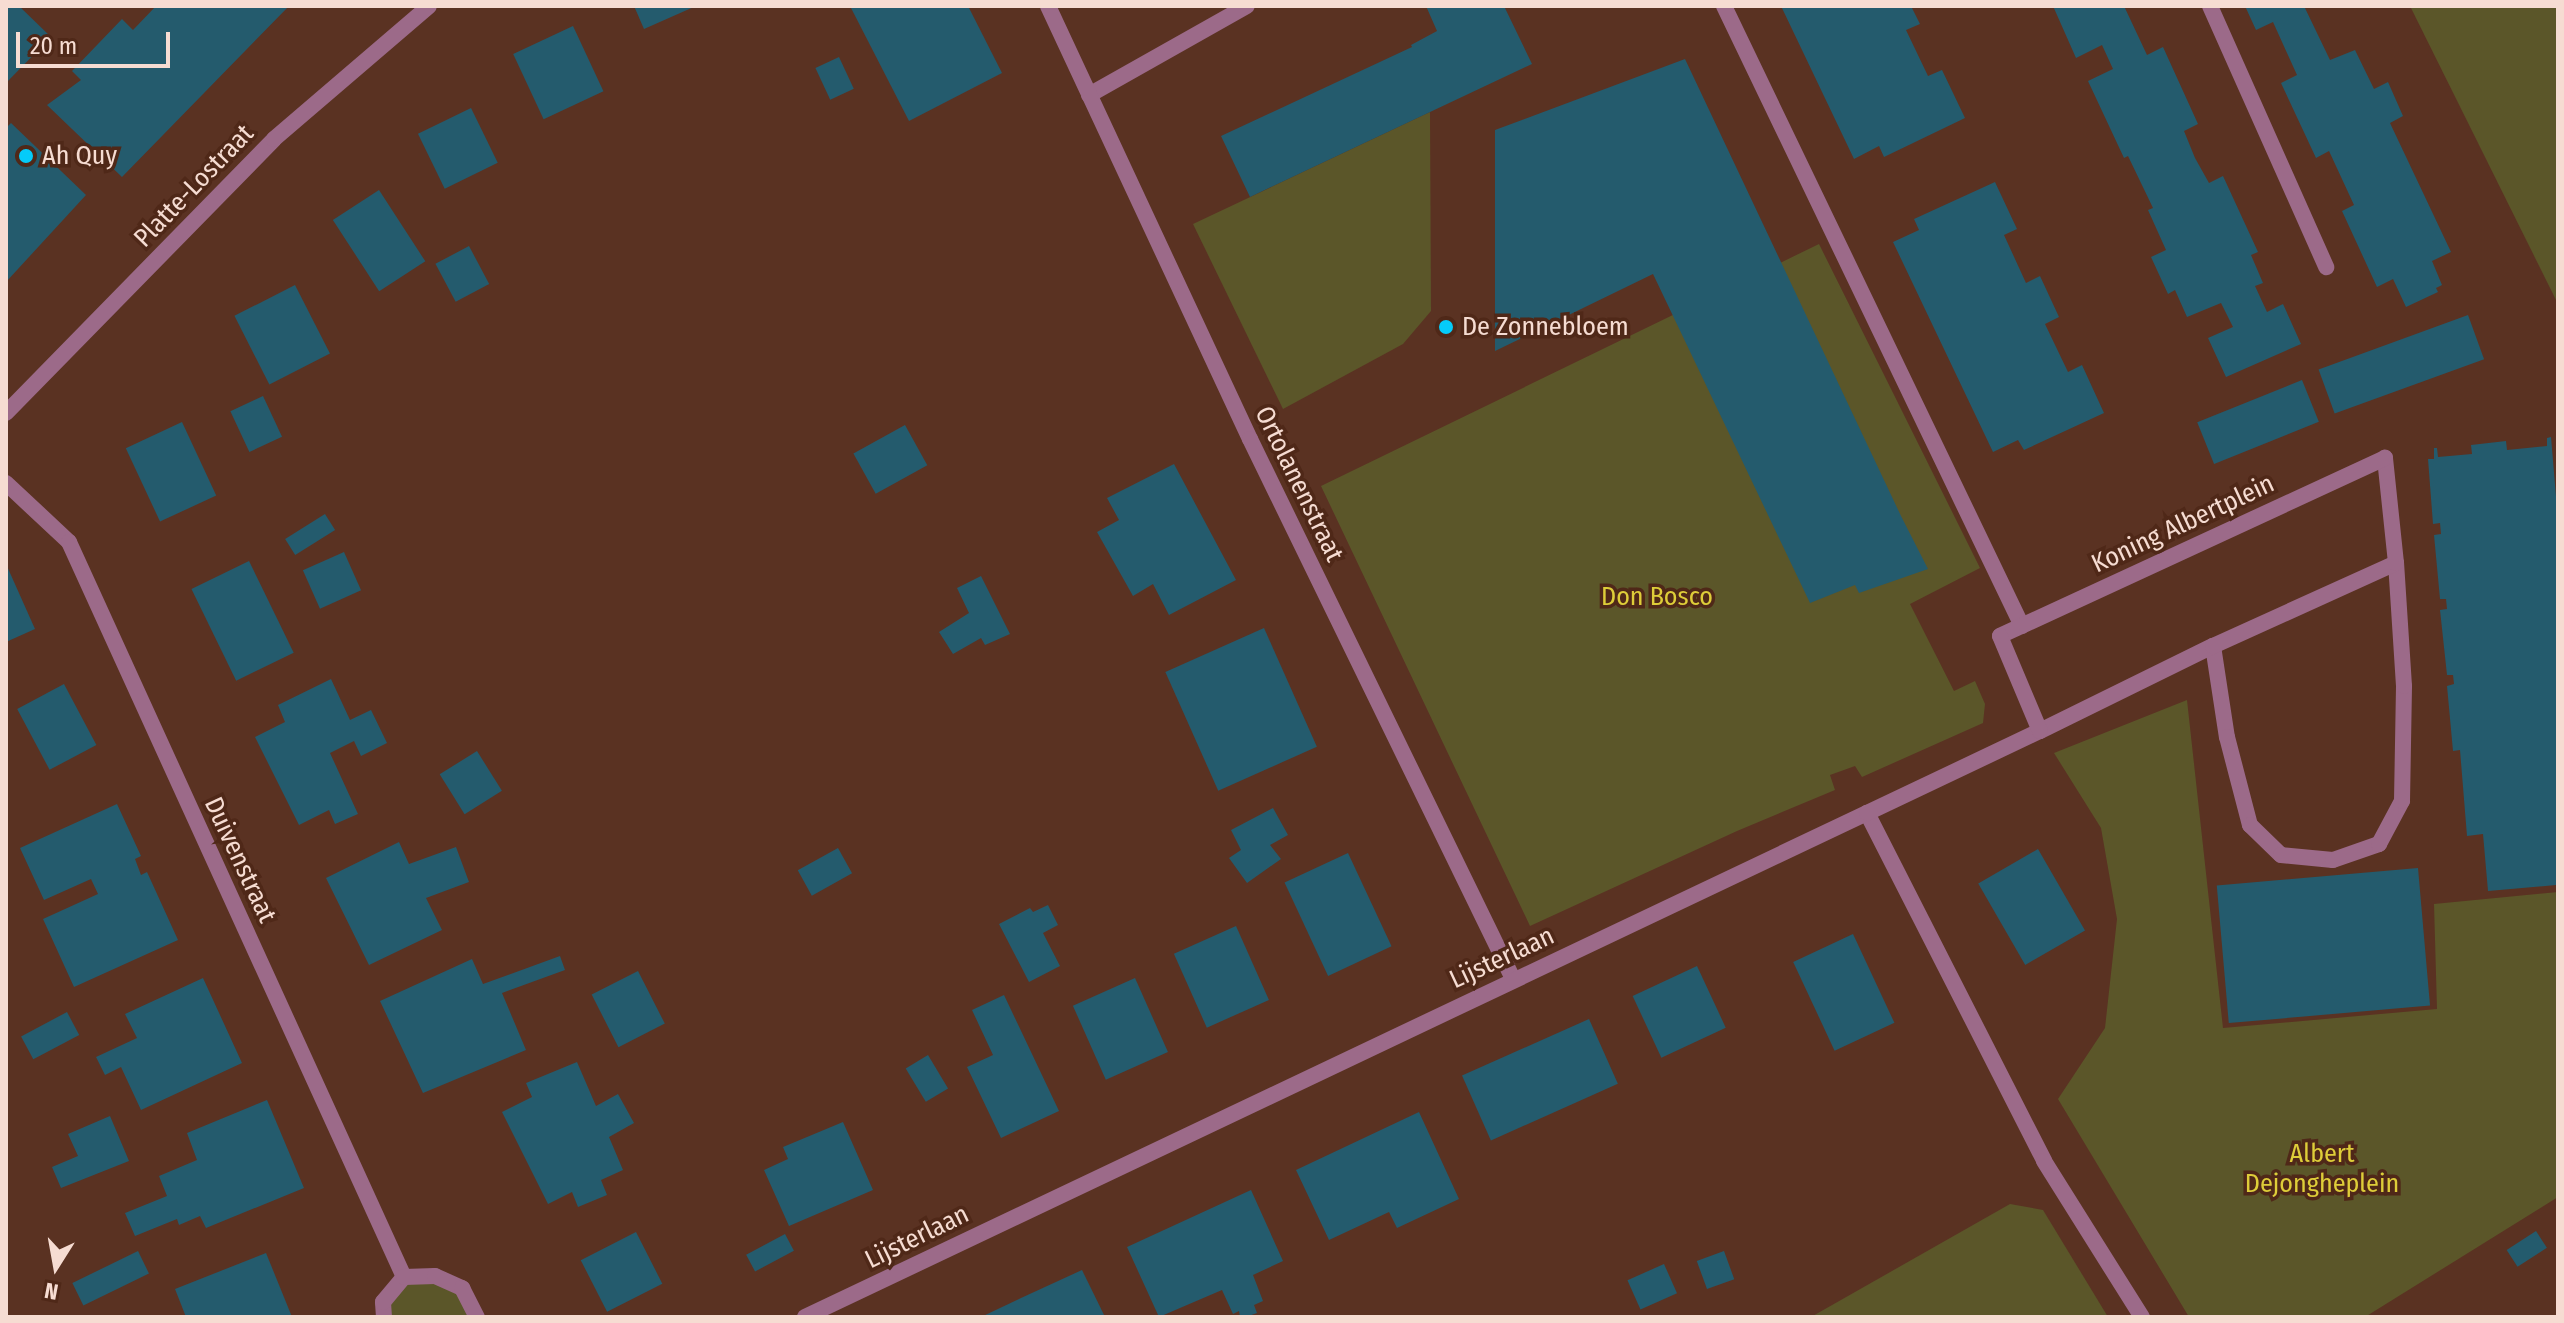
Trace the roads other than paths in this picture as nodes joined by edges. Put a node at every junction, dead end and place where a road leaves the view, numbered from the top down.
1 (429, 6) edge
2 (1048, 6) edge
3 (1247, 6) edge
4 (1724, 6) edge
5 (2210, 6) edge
6 (1089, 95) junction
7 (2326, 267) dead end
8 (6, 413) edge
9 (6, 483) edge
10 (2396, 563) junction
11 (2022, 626) junction
12 (2213, 646) junction
13 (2040, 731) junction
14 (1867, 813) junction
15 (1513, 979) junction
16 (404, 1277) junction
17 (384, 1317) edge
18 (477, 1317) edge
19 (805, 1317) edge
20 (2142, 1317) edge

1 - 8 street, Platte-Lostraat
2 - 6 street, Ortolanenstraat
3 - 6 street
4 - 11 street
5 - 7 street
6 - 15 street, Ortolanenstraat
9 - 16 street, Duivenstraat
10 - 11 street, Koning Albertplein
10 - 12 street
10 - 12 street, Koning Albertplein
11 - 13 street
12 - 13 street
13 - 14 street
14 - 15 street, Lijsterlaan
14 - 20 street
15 - 19 street, Lijsterlaan
16 - 17 street
16 - 18 street

